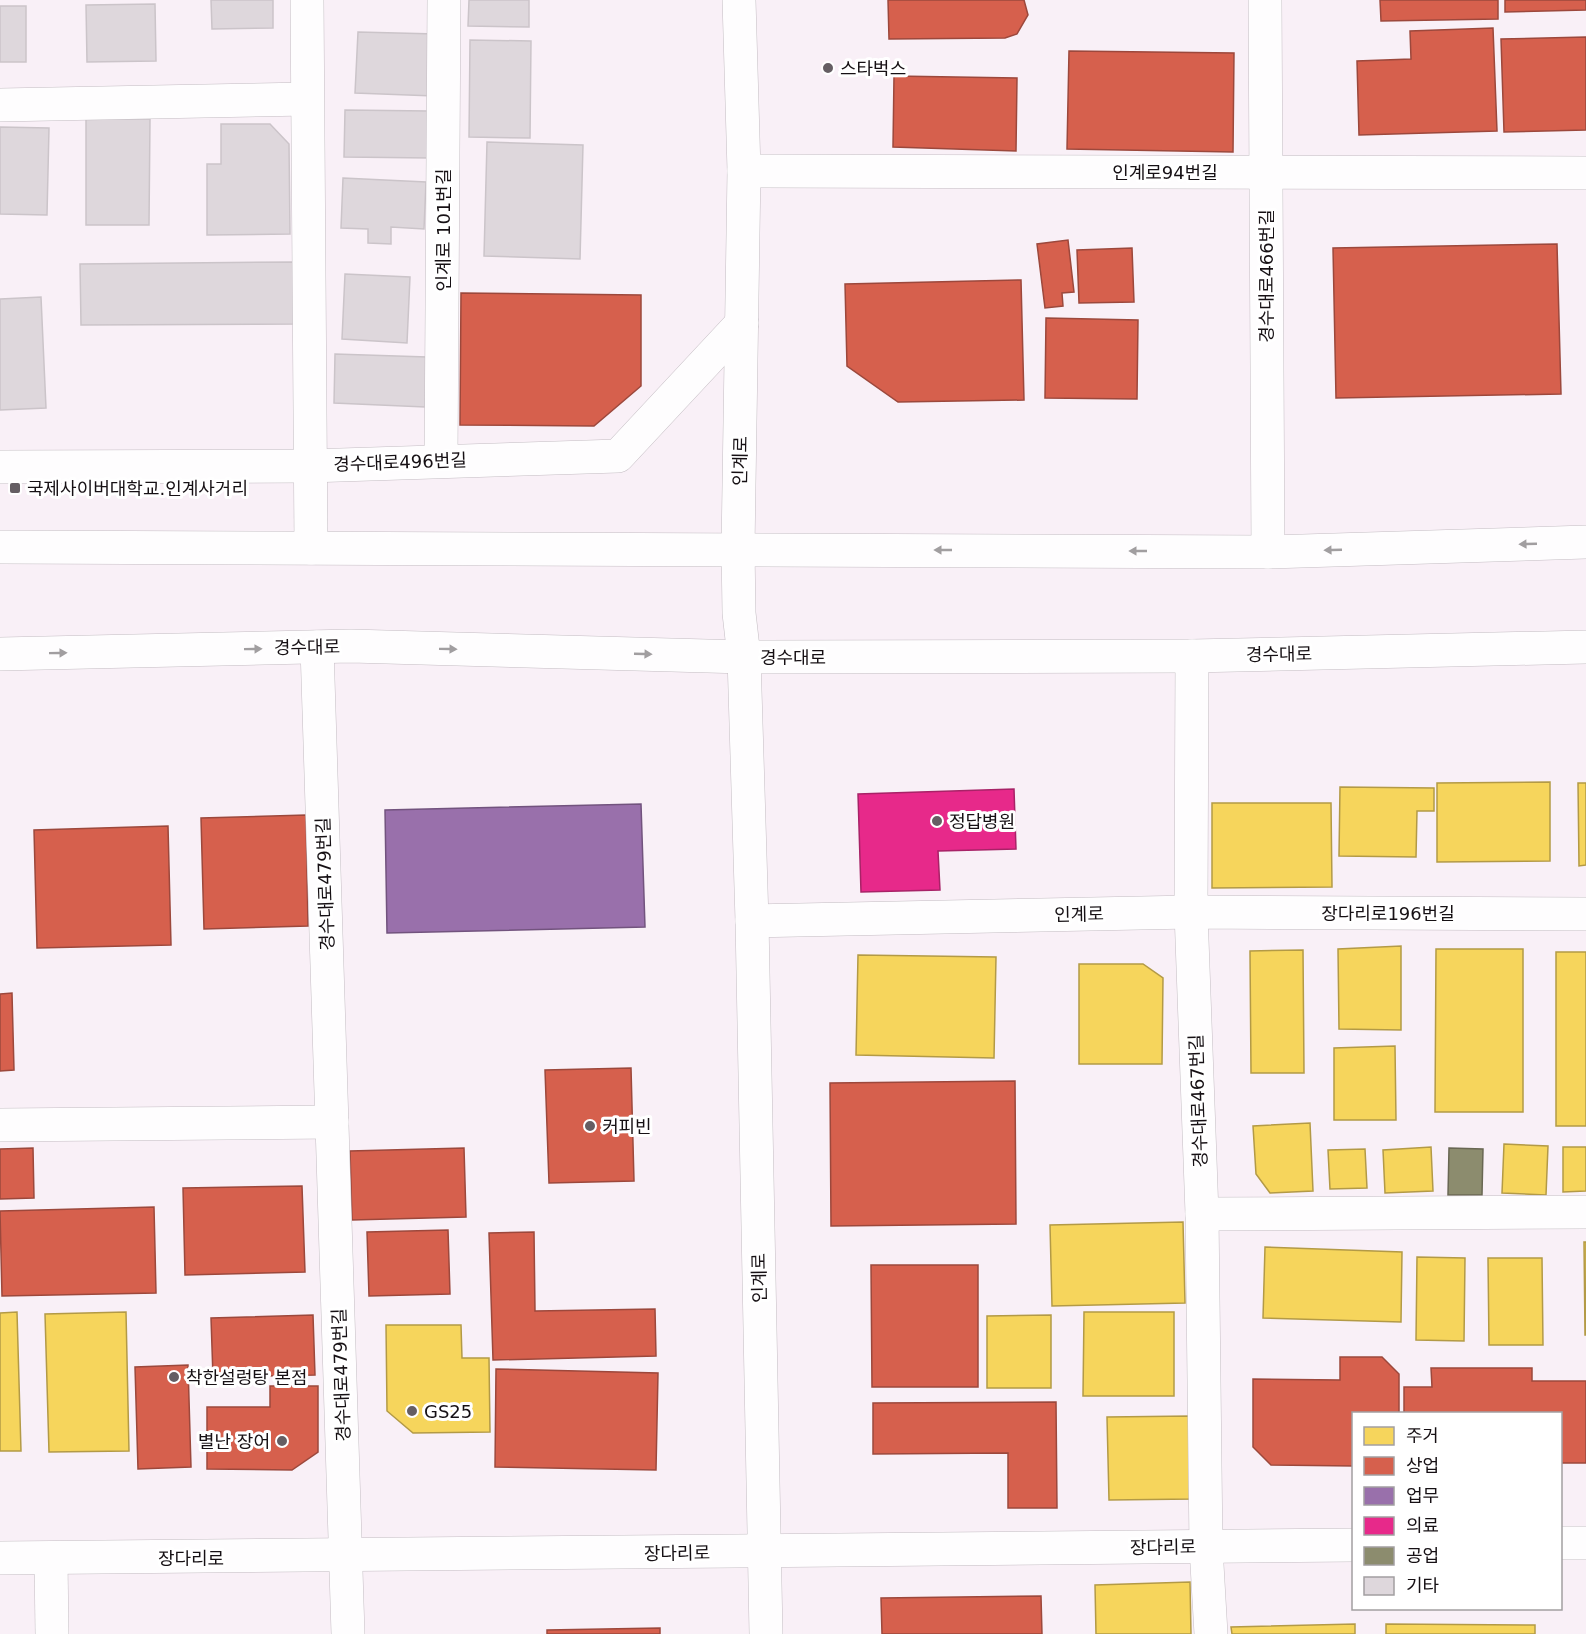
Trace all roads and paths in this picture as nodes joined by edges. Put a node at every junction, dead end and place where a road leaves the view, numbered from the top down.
1 (307, 0) edge
2 (444, 0) edge
3 (740, 0) edge
4 (1265, 0) edge
5 (307, 99) junction
6 (0, 105) edge
7 (744, 171) junction
8 (1266, 172) junction
9 (1586, 173) edge
10 (741, 323) junction
11 (441, 461) junction
12 (309, 466) junction
13 (0, 467) edge
14 (1586, 542) edge
15 (0, 547) edge
16 (311, 548) junction
17 (738, 548) junction
18 (1268, 552) junction
19 (316, 647) junction
20 (1586, 647) edge
21 (0, 654) edge
22 (1192, 656) junction
23 (744, 657) junction
24 (1191, 912) junction
25 (1586, 914) edge
26 (752, 921) junction
27 (332, 1122) junction
28 (0, 1125) edge
29 (1586, 1212) edge
30 (1202, 1214) junction
31 (1562, 1543) edge
32 (1586, 1543) edge
33 (1352, 1545) edge
34 (1206, 1547) junction
35 (764, 1552) junction
36 (347, 1556) junction
37 (0, 1558) edge
38 (51, 1559) junction
39 (52, 1634) edge
40 (348, 1634) edge
41 (766, 1634) edge
42 (1211, 1634) edge

1 - 5 street
2 - 11 street, 인계로 101번길
3 - 7 street, 인계로
4 - 8 street, 경수대로466번길
5 - 6 street
5 - 12 street
7 - 8 street, 인계로94번길
7 - 10 street, 인계로
8 - 9 street, 인계로94번길
8 - 18 street, 경수대로466번길
10 - 11 street, 경수대로496번길
10 - 17 street, 인계로
11 - 12 street, 경수대로496번길
12 - 13 street, 경수대로496번길
12 - 16 street
14 -> 18 street
15 - 16 street
16 - 17 street
18 -> 17 street
17 - 23 street, 인계로
21 -> 19 street, 경수대로
19 -> 23 street, 경수대로
19 - 27 street, 경수대로479번길
20 - 22 street, 경수대로
22 - 23 street, 경수대로
22 - 24 street, 경수대로467번길
23 - 26 street, 인계로
24 - 25 street, 장다리로196번길
24 - 26 street, 인계로
24 - 30 street, 경수대로467번길
26 - 35 street, 인계로
27 - 28 street
27 - 36 street, 경수대로479번길
29 - 30 street
30 - 34 street, 경수대로467번길
31 - 32 street
33 - 34 street, 장다리로
34 - 35 street, 장다리로
34 - 42 street, 경수대로467번길
35 - 36 street, 장다리로
35 - 41 street, 인계로
36 - 38 street, 장다리로
36 - 40 street, 경수대로479번길
37 - 38 street, 장다리로
38 - 39 street

